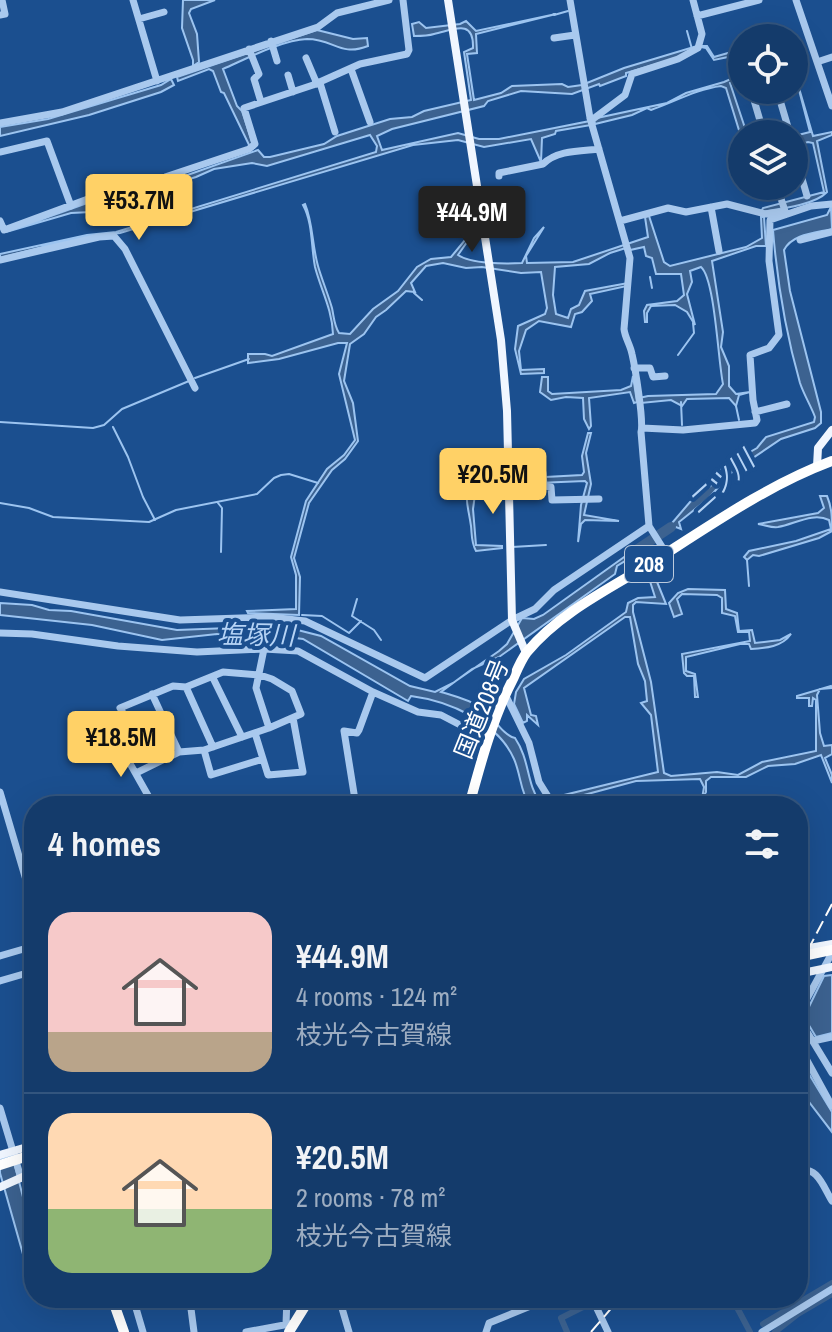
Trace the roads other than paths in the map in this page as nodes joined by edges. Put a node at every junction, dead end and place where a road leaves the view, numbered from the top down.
1 (2, 0) edge
2 (133, 0) edge
3 (389, 0) edge
4 (403, 0) edge
5 (448, 0) edge
6 (570, 0) edge
7 (693, 0) edge
8 (759, 0) edge
9 (796, 0) edge
10 (164, 12) dead end
11 (0, 15) edge
12 (697, 16) junction
13 (139, 19) junction
14 (575, 35) junction
15 (554, 38) dead end
16 (272, 45) junction
17 (251, 52) junction
18 (832, 57) edge
19 (306, 58) dead end
20 (277, 61) dead end
21 (817, 62) junction
22 (351, 69) junction
23 (288, 75) dead end
24 (157, 81) junction
25 (318, 83) junction
26 (293, 92) junction
27 (261, 102) junction
28 (832, 106) edge
29 (592, 121) junction
30 (370, 122) dead end
31 (0, 123) edge
32 (335, 132) dead end
33 (599, 149) junction
34 (0, 152) edge
35 (499, 176) dead end
36 (782, 200) edge
37 (832, 204) edge
38 (71, 206) junction
39 (711, 207) junction
40 (785, 208) junction
41 (0, 221) edge
42 (620, 221) junction
43 (832, 232) edge
44 (800, 240) dead end
45 (719, 251) dead end
46 (0, 260) edge
47 (634, 368) junction
48 (665, 376) dead end
49 (195, 388) dead end
50 (787, 404) dead end
51 (755, 412) junction
52 (642, 428) junction
53 (832, 430) edge
54 (832, 461) edge
55 (817, 466) junction
56 (508, 478) junction
57 (599, 499) dead end
58 (651, 532) junction
59 (666, 553) junction
60 (0, 592) edge
61 (512, 622) junction
62 (0, 633) edge
63 (264, 649) junction
64 (526, 653) junction
65 (260, 675) junction
66 (213, 678) junction
67 (186, 687) junction
68 (373, 692) junction
69 (152, 694) junction
70 (505, 694) junction
71 (293, 718) junction
72 (269, 728) junction
73 (255, 733) junction
74 (115, 737) dead end
75 (242, 737) junction
76 (487, 739) junction
77 (213, 747) junction
78 (204, 750) junction
79 (179, 752) junction
80 (263, 759) junction
81 (154, 764) junction
82 (136, 773) junction
83 (0, 792) edge
84 (149, 796) edge
85 (354, 796) edge
86 (472, 796) edge
87 (548, 796) edge
88 (2, 803) edge
89 (24, 874) edge
90 (832, 944) edge
91 (808, 948) edge
92 (24, 949) edge
93 (832, 952) edge
94 (0, 956) edge
95 (808, 956) edge
96 (832, 967) edge
97 (808, 972) edge
98 (24, 974) edge
99 (0, 981) edge
100 (808, 997) edge
101 (808, 1033) edge
102 (832, 1037) edge
103 (813, 1041) junction
104 (808, 1062) edge
105 (832, 1073) edge
106 (832, 1106) edge
107 (0, 1108) edge
108 (24, 1148) edge
109 (13, 1151) junction
110 (0, 1155) edge
111 (24, 1157) edge
112 (0, 1165) edge
113 (808, 1168) edge
114 (24, 1177) edge
115 (21, 1178) junction
116 (0, 1187) edge
117 (832, 1201) edge
118 (832, 1289) edge
119 (808, 1304) edge
120 (116, 1308) edge
121 (136, 1308) edge
122 (191, 1308) edge
123 (303, 1308) edge
124 (342, 1308) edge
125 (526, 1308) edge
126 (597, 1308) edge
127 (801, 1308) edge
128 (290, 1326) edge
129 (124, 1332) edge
130 (143, 1332) edge
131 (194, 1332) edge
132 (246, 1332) edge
133 (349, 1332) edge
134 (486, 1332) edge
135 (608, 1332) edge
136 (762, 1332) edge

1 - 11 street
2 - 13 street
3 - 16 street
4 - 22 street
5 - 56 main road
6 - 14 street
7 - 12 street
8 - 12 street
9 - 21 street
10 - 13 street
12 - 29 street
13 - 24 street
14 - 15 street
14 - 29 street
16 - 17 street
16 - 20 street
17 - 24 street
17 - 27 street
18 - 21 street
19 - 25 street
21 - 28 street
22 - 25 street
22 - 30 street
23 - 26 street
24 - 31 street
25 - 26 street
25 - 32 street
26 - 27 street
27 - 38 street
29 - 33 street
33 - 35 street
33 - 42 street
34 - 38 street
36 - 40 street
37 - 40 street
38 - 41 street
39 - 40 street
39 - 42 street
39 - 45 street
40 - 51 street
42 - 47 street
43 - 44 street
46 - 49 street
47 - 48 street
47 - 52 street
50 - 51 street
51 - 52 street
52 - 58 street
53 - 55 main road
54 - 55 highway, 国道208号 / 208
55 - 59 highway, 国道208号 / 208
56 - 57 street
56 - 61 main road
58 - 59 street
58 - 61 street
59 - 64 highway, 国道208号 / 208
60 - 61 street
61 - 64 main road
62 - 63 street
63 - 65 street
63 - 68 street
64 - 70 highway, 国道208号 / 208
65 - 66 street
65 - 71 street
65 - 72 street
66 - 67 street
66 - 75 street
67 - 69 street
67 - 77 street
68 - 76 street
68 - 85 street
69 - 79 street
69 - 81 street
70 - 76 highway, 国道208号 / 208
70 - 87 street
71 - 72 street
71 - 80 street
72 - 73 street
73 - 75 street
73 - 80 street
74 - 82 street
75 - 77 street
76 - 86 highway, 国道208号 / 208
77 - 78 street
78 - 79 street
78 - 80 street
79 - 81 street
81 - 82 street
82 - 84 street
83 - 88 street
88 - 89 street
90 - 91 main road
92 - 94 street
93 - 95 highway
93 - 100 street
96 - 97 main road
98 - 99 street
101 - 103 street
102 - 103 street
103 - 105 street
104 - 106 street
107 - 109 street
108 - 109 main road
109 - 110 main road
109 - 115 street
111 - 112 highway
113 - 117 street
114 - 115 main road
115 - 116 main road
118 - 119 street
120 - 129 highway
121 - 130 street
122 - 131 street
123 - 128 highway
124 - 133 street
125 - 134 street
126 - 135 street
127 - 136 street
128 - 132 street

